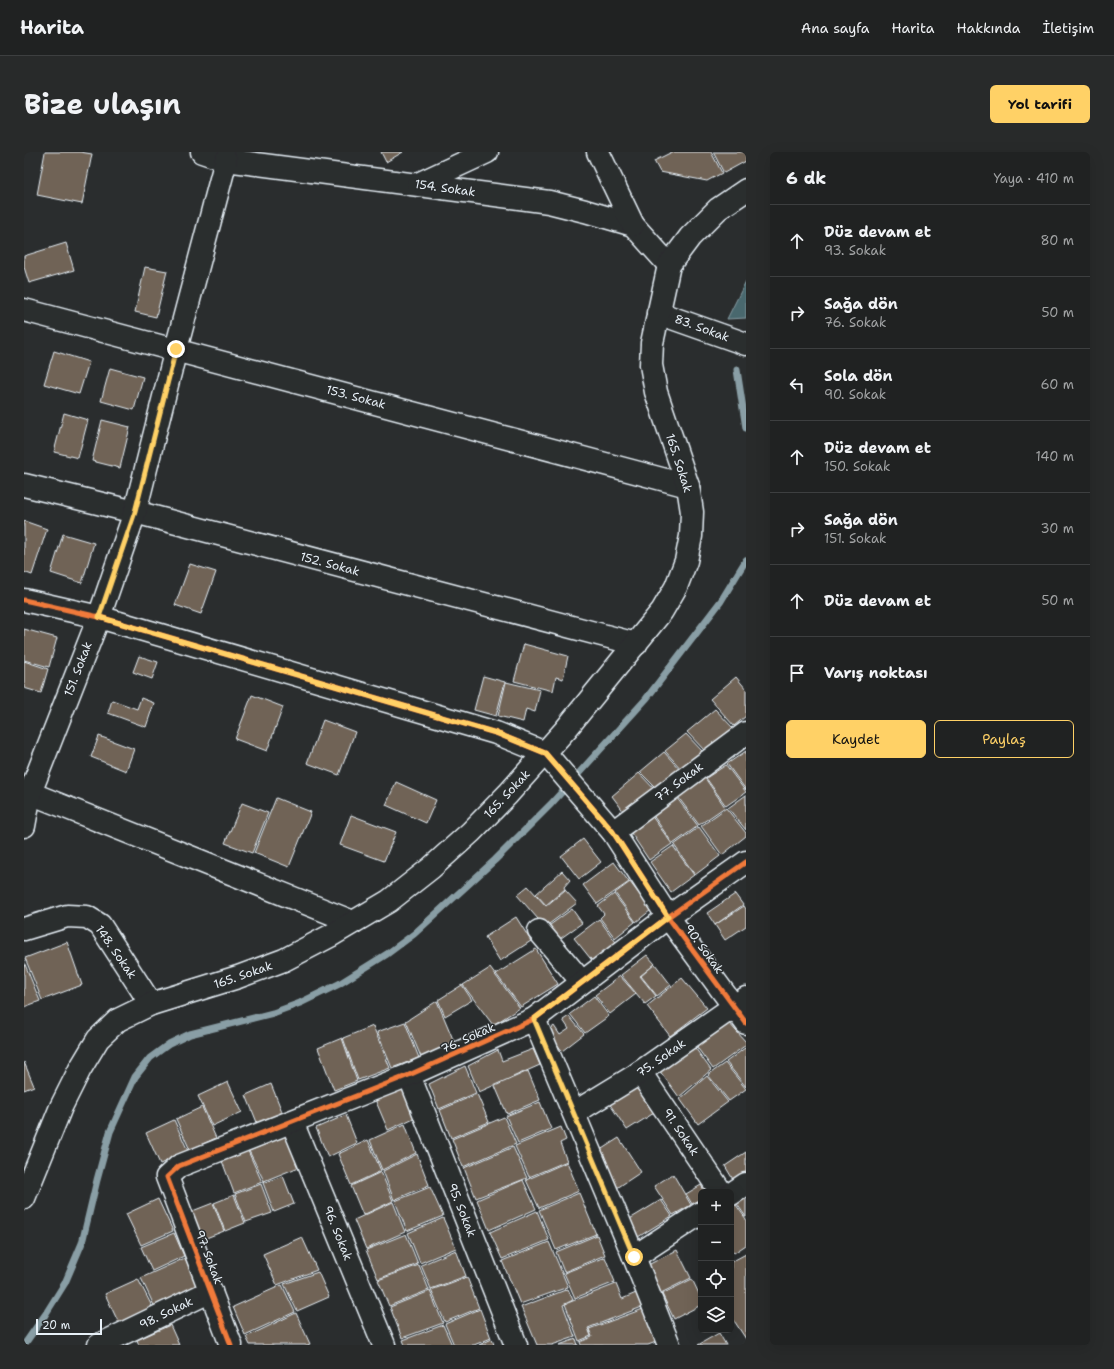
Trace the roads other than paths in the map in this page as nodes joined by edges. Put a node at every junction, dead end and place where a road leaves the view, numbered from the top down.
1 (202, 152) edge
2 (488, 152) edge
3 (598, 152) edge
4 (226, 160) junction
5 (418, 184) junction
6 (746, 190) edge
7 (633, 225) junction
8 (669, 265) junction
9 (24, 310) edge
10 (658, 313) junction
11 (746, 344) edge
12 (176, 349) junction
13 (24, 485) edge
14 (688, 486) junction
15 (135, 512) junction
16 (24, 600) edge
17 (99, 617) junction
18 (636, 644) junction
19 (746, 733) edge
20 (545, 753) junction
21 (27, 793) edge
22 (24, 826) edge
23 (613, 832) junction
24 (746, 862) edge
25 (668, 917) junction
26 (353, 922) junction
27 (24, 929) edge
28 (539, 931) dead end
29 (582, 982) junction
30 (151, 1004) junction
31 (742, 1009) edge
32 (534, 1019) junction
33 (640, 1072) junction
34 (409, 1075) junction
35 (574, 1113) junction
36 (292, 1122) junction
37 (167, 1177) joint
38 (746, 1184) edge
39 (719, 1189) edge
40 (734, 1192) edge
41 (24, 1198) edge
42 (698, 1215) edge
43 (634, 1257) junction
44 (211, 1291) junction
45 (99, 1345) edge
46 (231, 1345) edge
47 (384, 1345) edge
48 (516, 1345) edge
49 (669, 1345) edge

1 - 4 street, 154. Sokak
2 - 5 street
3 - 7 street
4 - 5 street, 154. Sokak
4 - 12 street, 151. Sokak
5 - 7 street, 154. Sokak
6 - 8 street, 165. Sokak
7 - 8 street
8 - 10 street, 165. Sokak
9 - 12 street, 153. Sokak
10 - 11 street, 83. Sokak
10 - 14 street, 165. Sokak
12 - 14 street, 153. Sokak
12 - 15 street, 151. Sokak
13 - 15 street, 152. Sokak
14 - 18 street, 165. Sokak
15 - 17 street, 151. Sokak
15 - 18 street, 152. Sokak
16 - 17 street
17 - 20 street
17 - 21 street, 151. Sokak
18 - 20 street, 165. Sokak
19 - 23 street, 77. Sokak
20 - 23 street, 90. Sokak
20 - 26 street, 165. Sokak
21 - 22 street, 151. Sokak
21 - 26 street
23 - 25 street, 90. Sokak
24 - 25 street, 76. Sokak
25 - 29 street, 76. Sokak
25 - 31 street, 90. Sokak
26 - 30 street, 165. Sokak
27 - 30 street, 148. Sokak
28 - 29 street
29 - 32 street, 76. Sokak
30 - 41 street, 165. Sokak
31 - 33 street, 75. Sokak
32 - 34 street, 76. Sokak
32 - 35 street
33 - 35 street, 75. Sokak
33 - 39 street, 91. Sokak
34 - 36 street, 76. Sokak
34 - 48 street, 95. Sokak
35 - 43 street
36 - 37 street, 76. Sokak
36 - 47 street, 96. Sokak
37 - 44 street, 97. Sokak
38 - 40 street
42 - 43 street
43 - 49 street
44 - 45 street, 98. Sokak
44 - 46 street, 97. Sokak

